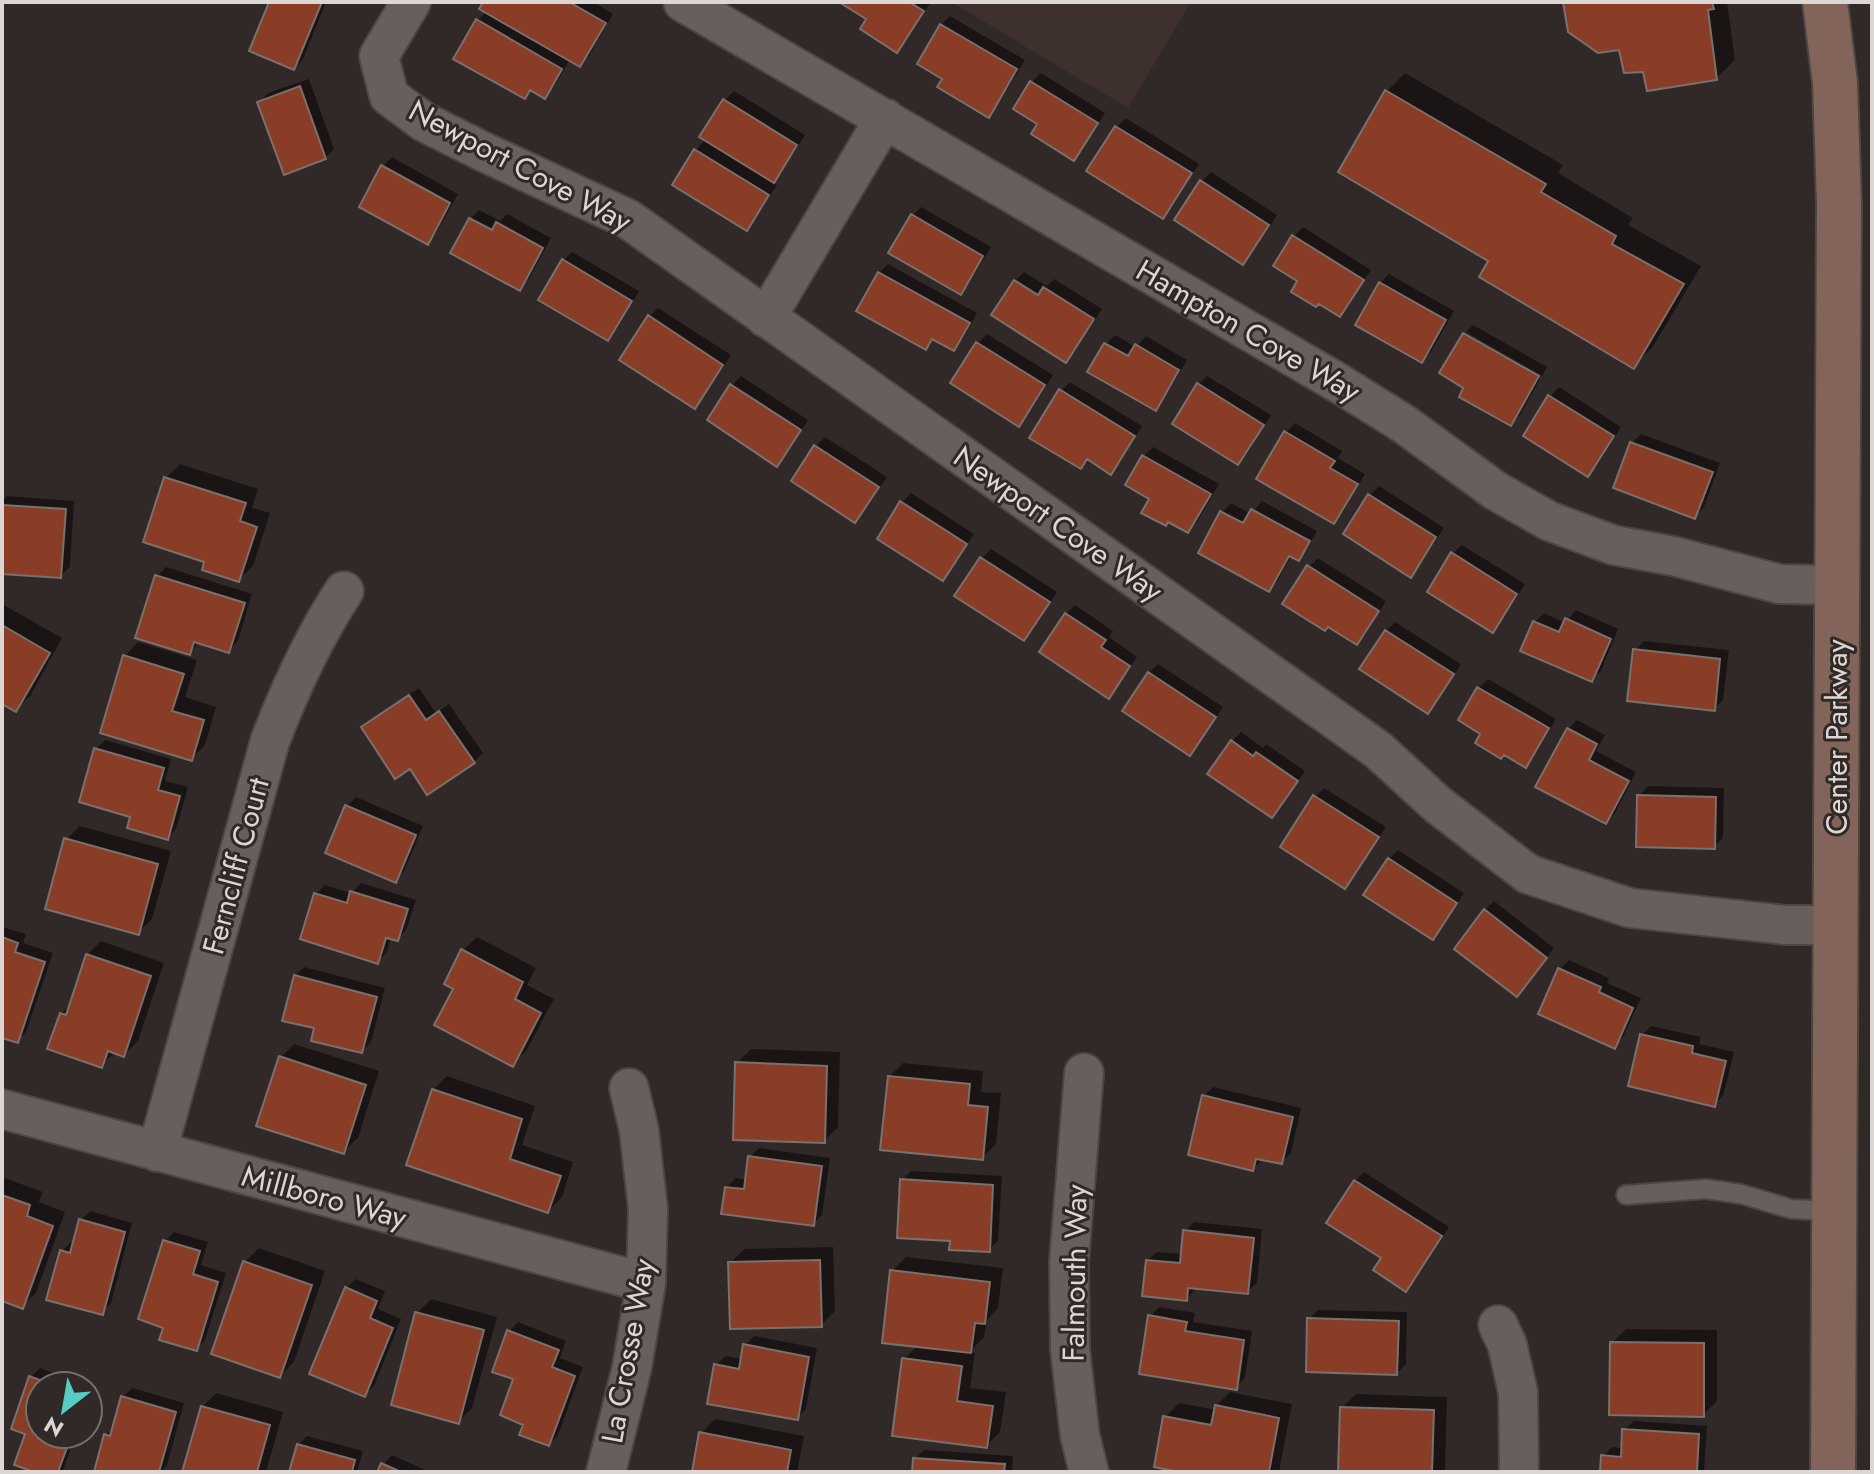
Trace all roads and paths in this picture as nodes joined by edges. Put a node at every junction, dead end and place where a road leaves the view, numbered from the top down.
1 (411, 2) edge
2 (683, 2) edge
3 (1825, 2) edge
4 (885, 118) junction
5 (766, 318) junction
6 (1837, 585) junction
7 (344, 591) dead end
8 (1836, 925) junction
9 (1084, 1073) dead end
10 (629, 1088) dead end
11 (2, 1109) edge
12 (157, 1152) junction
13 (1626, 1195) dead end
14 (1833, 1211) junction
15 (646, 1283) junction
16 (1498, 1325) dead end
17 (606, 1472) edge
18 (1089, 1472) edge
19 (1519, 1472) edge
20 (1833, 1472) edge

1 - 5 street, Newport Cove Way
2 - 4 street, Hampton Cove Way
3 - 6 main road, Center Parkway
4 - 5 street
4 - 6 street, Hampton Cove Way
5 - 8 street, Newport Cove Way
6 - 8 main road, Center Parkway
7 - 12 street, Ferncliff Court
8 - 14 main road, Center Parkway
9 - 18 street, Falmouth Way
10 - 15 street, La Crosse Way
11 - 12 street, Millboro Way
12 - 15 street, Millboro Way
13 - 14 lane
14 - 20 main road, Center Parkway
15 - 17 street, La Crosse Way
16 - 19 street

